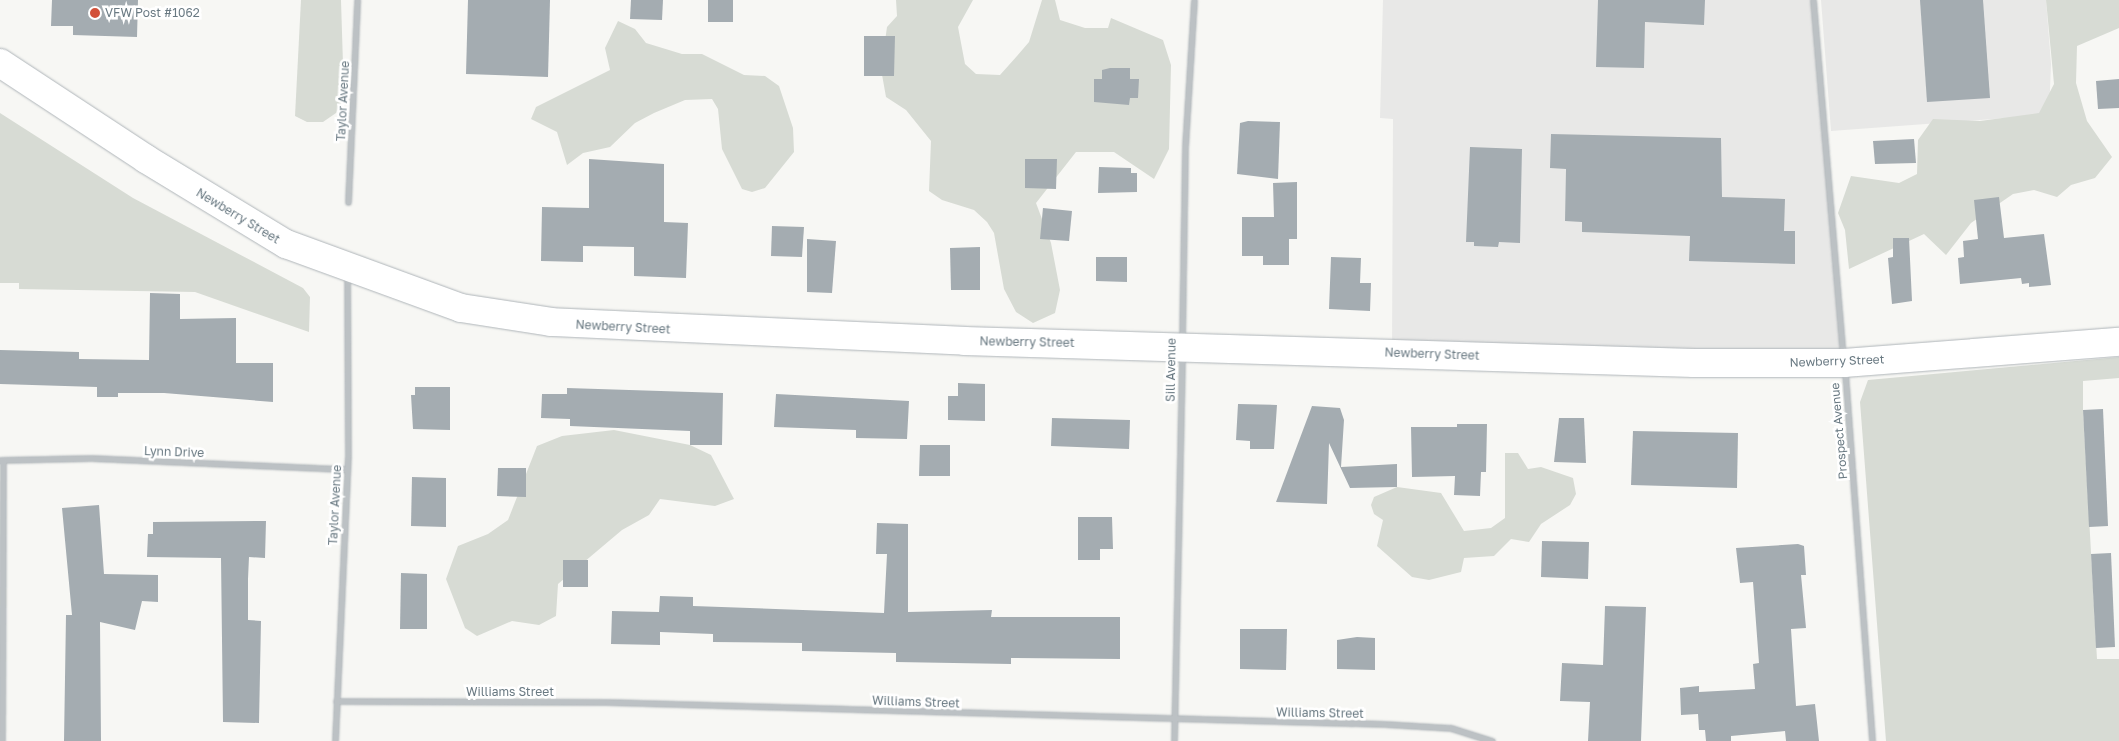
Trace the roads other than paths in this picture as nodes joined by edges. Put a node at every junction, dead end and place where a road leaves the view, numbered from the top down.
1 (357, 0) edge
2 (1194, 0) edge
3 (1813, 0) edge
4 (0, 63) edge
5 (348, 202) dead end
6 (347, 269) junction
7 (2119, 342) edge
8 (1182, 346) junction
9 (1844, 363) junction
10 (1, 460) edge
11 (347, 469) junction
12 (336, 701) junction
13 (1174, 718) junction
14 (2, 741) edge
15 (335, 741) edge
16 (1174, 741) edge
17 (1492, 741) edge
18 (1872, 741) edge

1 - 5 street, Taylor Avenue
2 - 8 street, Sill Avenue
3 - 9 street, Prospect Avenue
4 - 6 street, Newberry Street
6 - 8 street, Newberry Street
6 - 11 street, Taylor Avenue
7 - 9 street, Newberry Street
8 - 9 street, Newberry Street
8 - 13 street, Sill Avenue
9 - 18 street, Prospect Avenue
10 - 11 street, Lynn Drive
10 - 14 street
11 - 12 street, Taylor Avenue
12 - 13 street, Williams Street
12 - 15 street, Taylor Avenue
13 - 16 street, Sill Avenue
13 - 17 street, Williams Street

